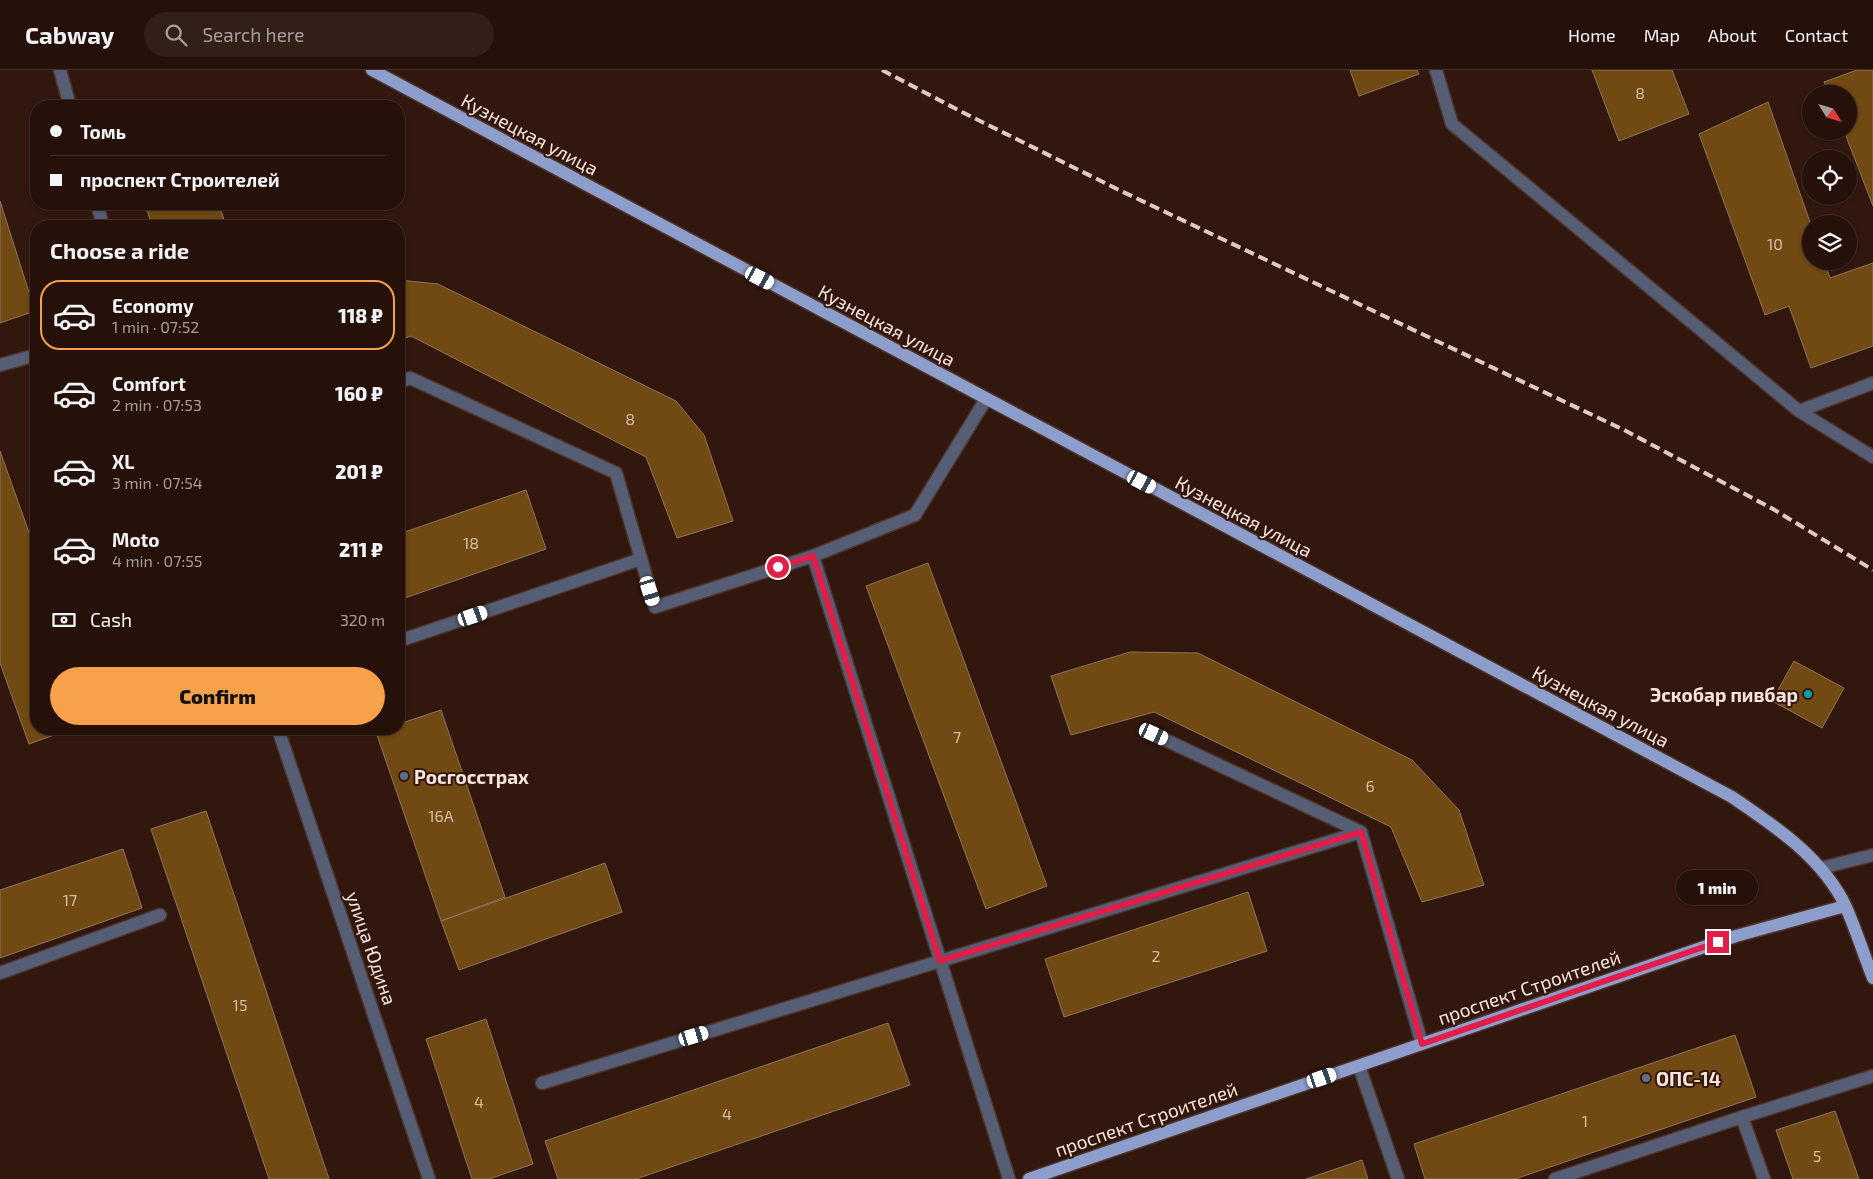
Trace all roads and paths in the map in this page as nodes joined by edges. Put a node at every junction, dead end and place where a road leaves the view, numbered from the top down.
1 (60, 70) edge
2 (372, 70) edge
3 (1436, 70) edge
4 (68, 100) edge
5 (30, 357) edge
6 (0, 365) edge
7 (405, 380) edge
8 (1873, 383) edge
9 (986, 399) junction
10 (1800, 411) junction
11 (1873, 457) edge
12 (813, 556) junction
13 (641, 559) junction
14 (405, 639) edge
15 (1154, 734) dead end
16 (280, 735) edge
17 (1361, 832) junction
18 (1873, 855) edge
19 (1821, 868) junction
20 (1845, 906) junction
21 (160, 915) dead end
22 (940, 961) junction
23 (0, 973) edge
24 (1873, 978) edge
25 (1422, 1044) junction
26 (1359, 1066) junction
27 (1873, 1076) edge
28 (542, 1083) dead end
29 (1742, 1117) junction
30 (429, 1179) edge
31 (1009, 1179) edge
32 (1029, 1179) edge
33 (1398, 1179) edge
34 (1555, 1179) edge
35 (1764, 1179) edge

1 - 4 street
2 - 9 main road, Кузнецкая улица
3 - 10 street
5 - 6 street
7 - 13 street
8 - 10 street
9 - 12 street
9 - 19 main road, Кузнецкая улица
10 - 11 street
12 - 13 street
12 - 22 street
13 - 14 street
15 - 17 street
16 - 30 street, улица Юдина
17 - 22 street
17 - 25 street
18 - 19 street
19 - 20 main road, Кузнецкая улица
20 - 24 main road, Кузнецкая улица
20 - 25 main road, проспект Строителей
21 - 23 street
22 - 28 street
22 - 31 street
25 - 26 main road, проспект Строителей
26 - 32 main road, проспект Строителей
26 - 33 street
27 - 29 street
29 - 34 street
29 - 35 street

